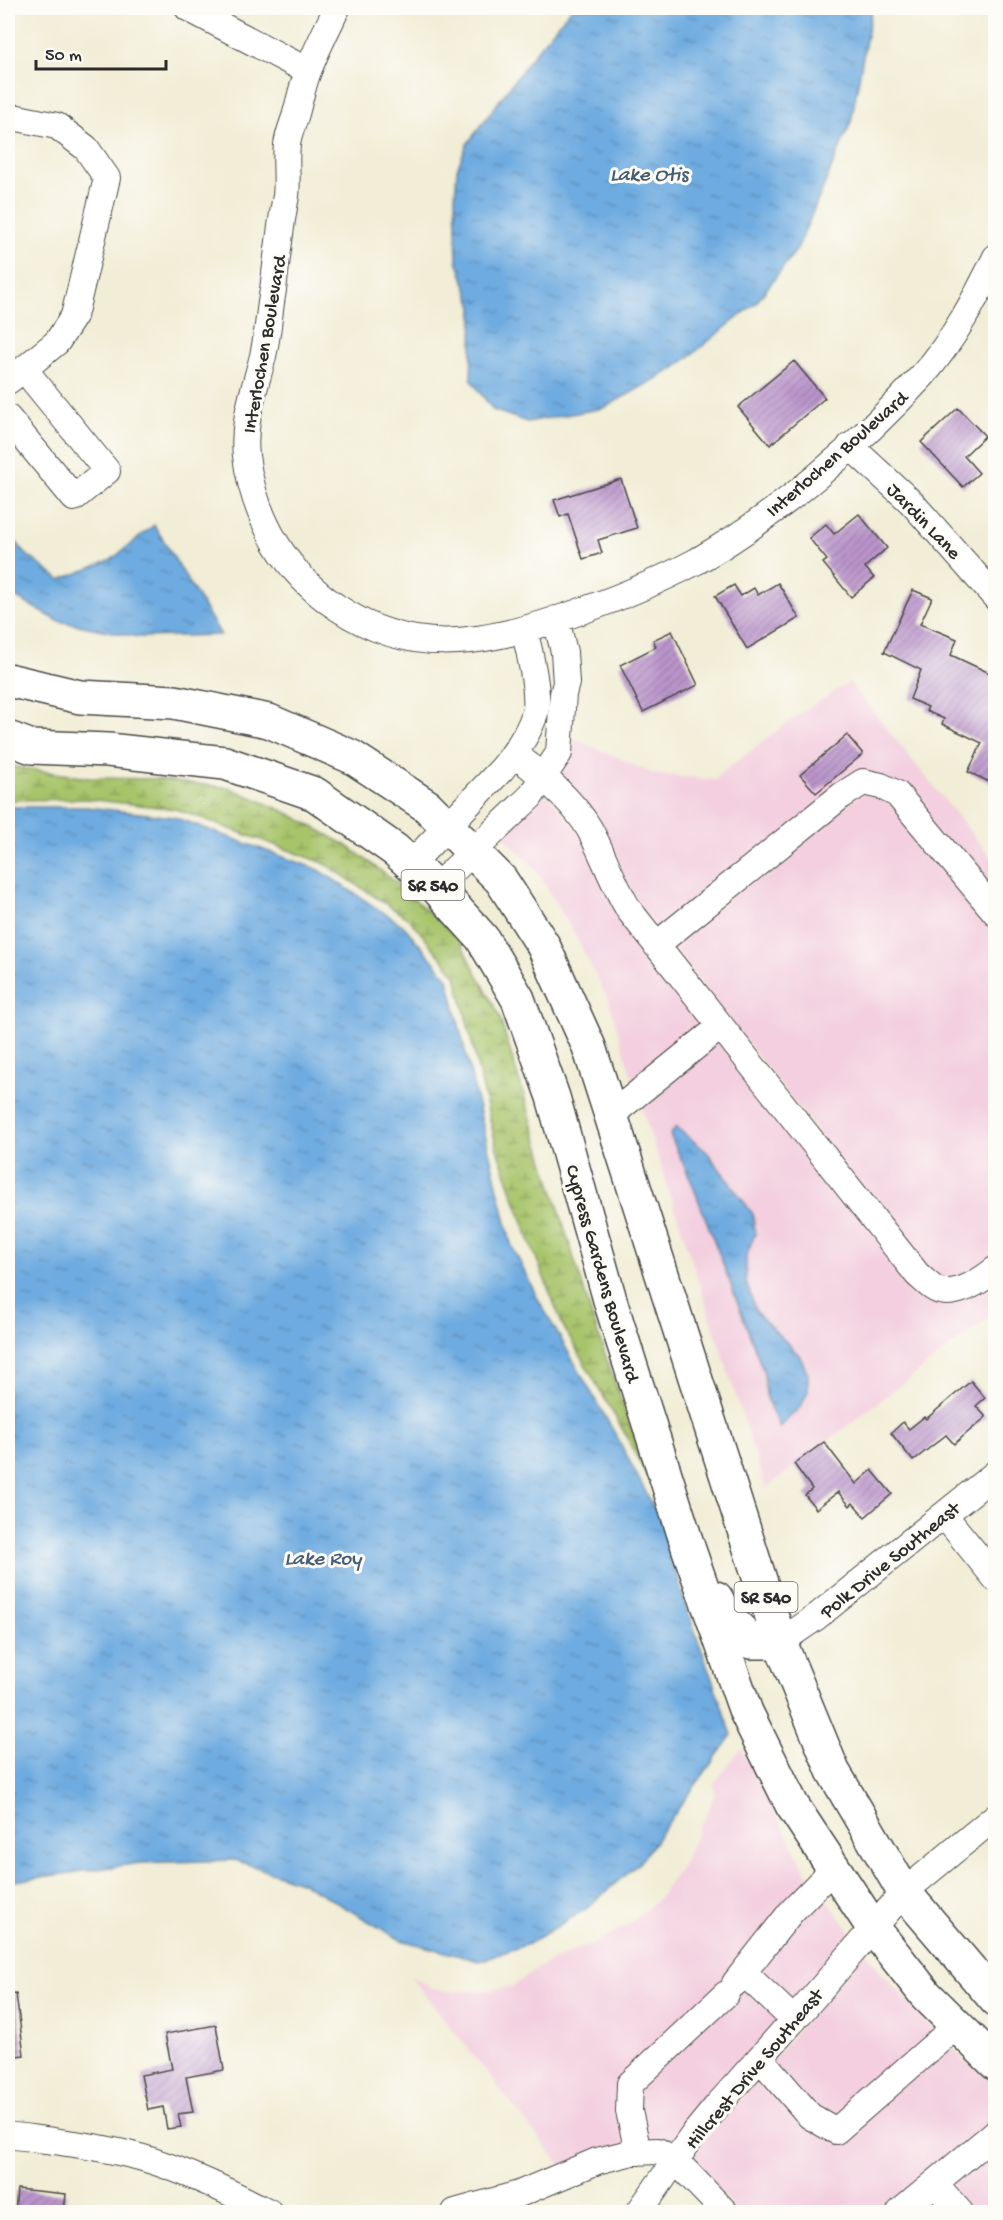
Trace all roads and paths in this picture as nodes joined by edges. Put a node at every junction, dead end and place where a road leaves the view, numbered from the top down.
1 (188, 8) edge
2 (337, 8) edge
3 (308, 71) junction
4 (8, 116) edge
5 (995, 260) edge
6 (16, 375) edge
7 (8, 418) edge
8 (850, 446) junction
9 (996, 598) edge
10 (556, 619) junction
11 (524, 630) junction
12 (8, 680) edge
13 (8, 738) edge
14 (514, 754) junction
15 (544, 776) junction
16 (448, 826) junction
17 (473, 852) junction
18 (411, 864) junction
19 (436, 887) junction
20 (996, 913) edge
21 (656, 945) junction
22 (721, 1026) junction
23 (611, 1115) junction
24 (996, 1269) edge
25 (996, 1473) edge
26 (944, 1515) junction
27 (689, 1550) junction
28 (996, 1579) edge
29 (780, 1642) junction
30 (994, 1820) edge
31 (834, 1868) junction
32 (904, 1892) junction
33 (874, 1929) junction
34 (735, 1983) junction
35 (996, 2000) edge
36 (794, 2020) junction
37 (956, 2026) junction
38 (760, 2058) junction
39 (996, 2064) edge
40 (996, 2132) edge
41 (8, 2135) edge
42 (638, 2152) junction
43 (676, 2161) junction
44 (935, 2184) junction
45 (269, 2212) edge
46 (455, 2212) edge
47 (639, 2212) edge
48 (725, 2212) edge
49 (900, 2212) edge
50 (960, 2212) edge

1 - 3 street
2 - 3 street, Interlochen Boulevard
3 - 11 street, Interlochen Boulevard
4 - 6 street
5 - 8 street, Interlochen Boulevard
6 - 7 street
8 - 9 street, Jardin Lane
8 - 10 street, Interlochen Boulevard
10 - 11 street, Interlochen Boulevard
10 - 15 street
11 - 14 street
12 - 16 main road, SR 540
13 - 18 main road, Cypress Gardens Boulevard / SR 540
14 - 15 street
14 - 16 street
15 - 17 street
15 - 21 street
16 - 17 main road, SR 540
16 - 18 street
17 - 19 street
17 - 23 main road, SR 540
18 - 19 main road, Cypress Gardens Boulevard / SR 540
19 - 27 main road, Cypress Gardens Boulevard / SR 540
20 - 21 street
21 - 22 street
22 - 23 street
22 - 24 street
23 - 29 main road, SR 540
25 - 26 street, Polk Drive Southeast
26 - 28 street
26 - 29 street, Polk Drive Southeast
27 - 29 main road
27 - 31 main road, Cypress Gardens Boulevard / SR 540
29 - 32 main road, SR 540
30 - 32 street, Hillcrest Drive Southeast
31 - 33 main road, Cypress Gardens Boulevard / SR 540
31 - 34 street
32 - 33 street, Hillcrest Drive Southeast
32 - 35 main road, SR 540
33 - 36 street, Hillcrest Drive Southeast
33 - 37 main road, Cypress Gardens Boulevard / SR 540
34 - 36 street
34 - 42 street
36 - 38 street, Hillcrest Drive Southeast
37 - 38 street
37 - 39 main road, Cypress Gardens Boulevard / SR 540
38 - 43 street, Hillcrest Drive Southeast
40 - 44 street
41 - 45 street
42 - 43 street
42 - 46 street
43 - 47 street, Hillcrest Drive Southeast
43 - 48 street
44 - 49 street
44 - 50 street

